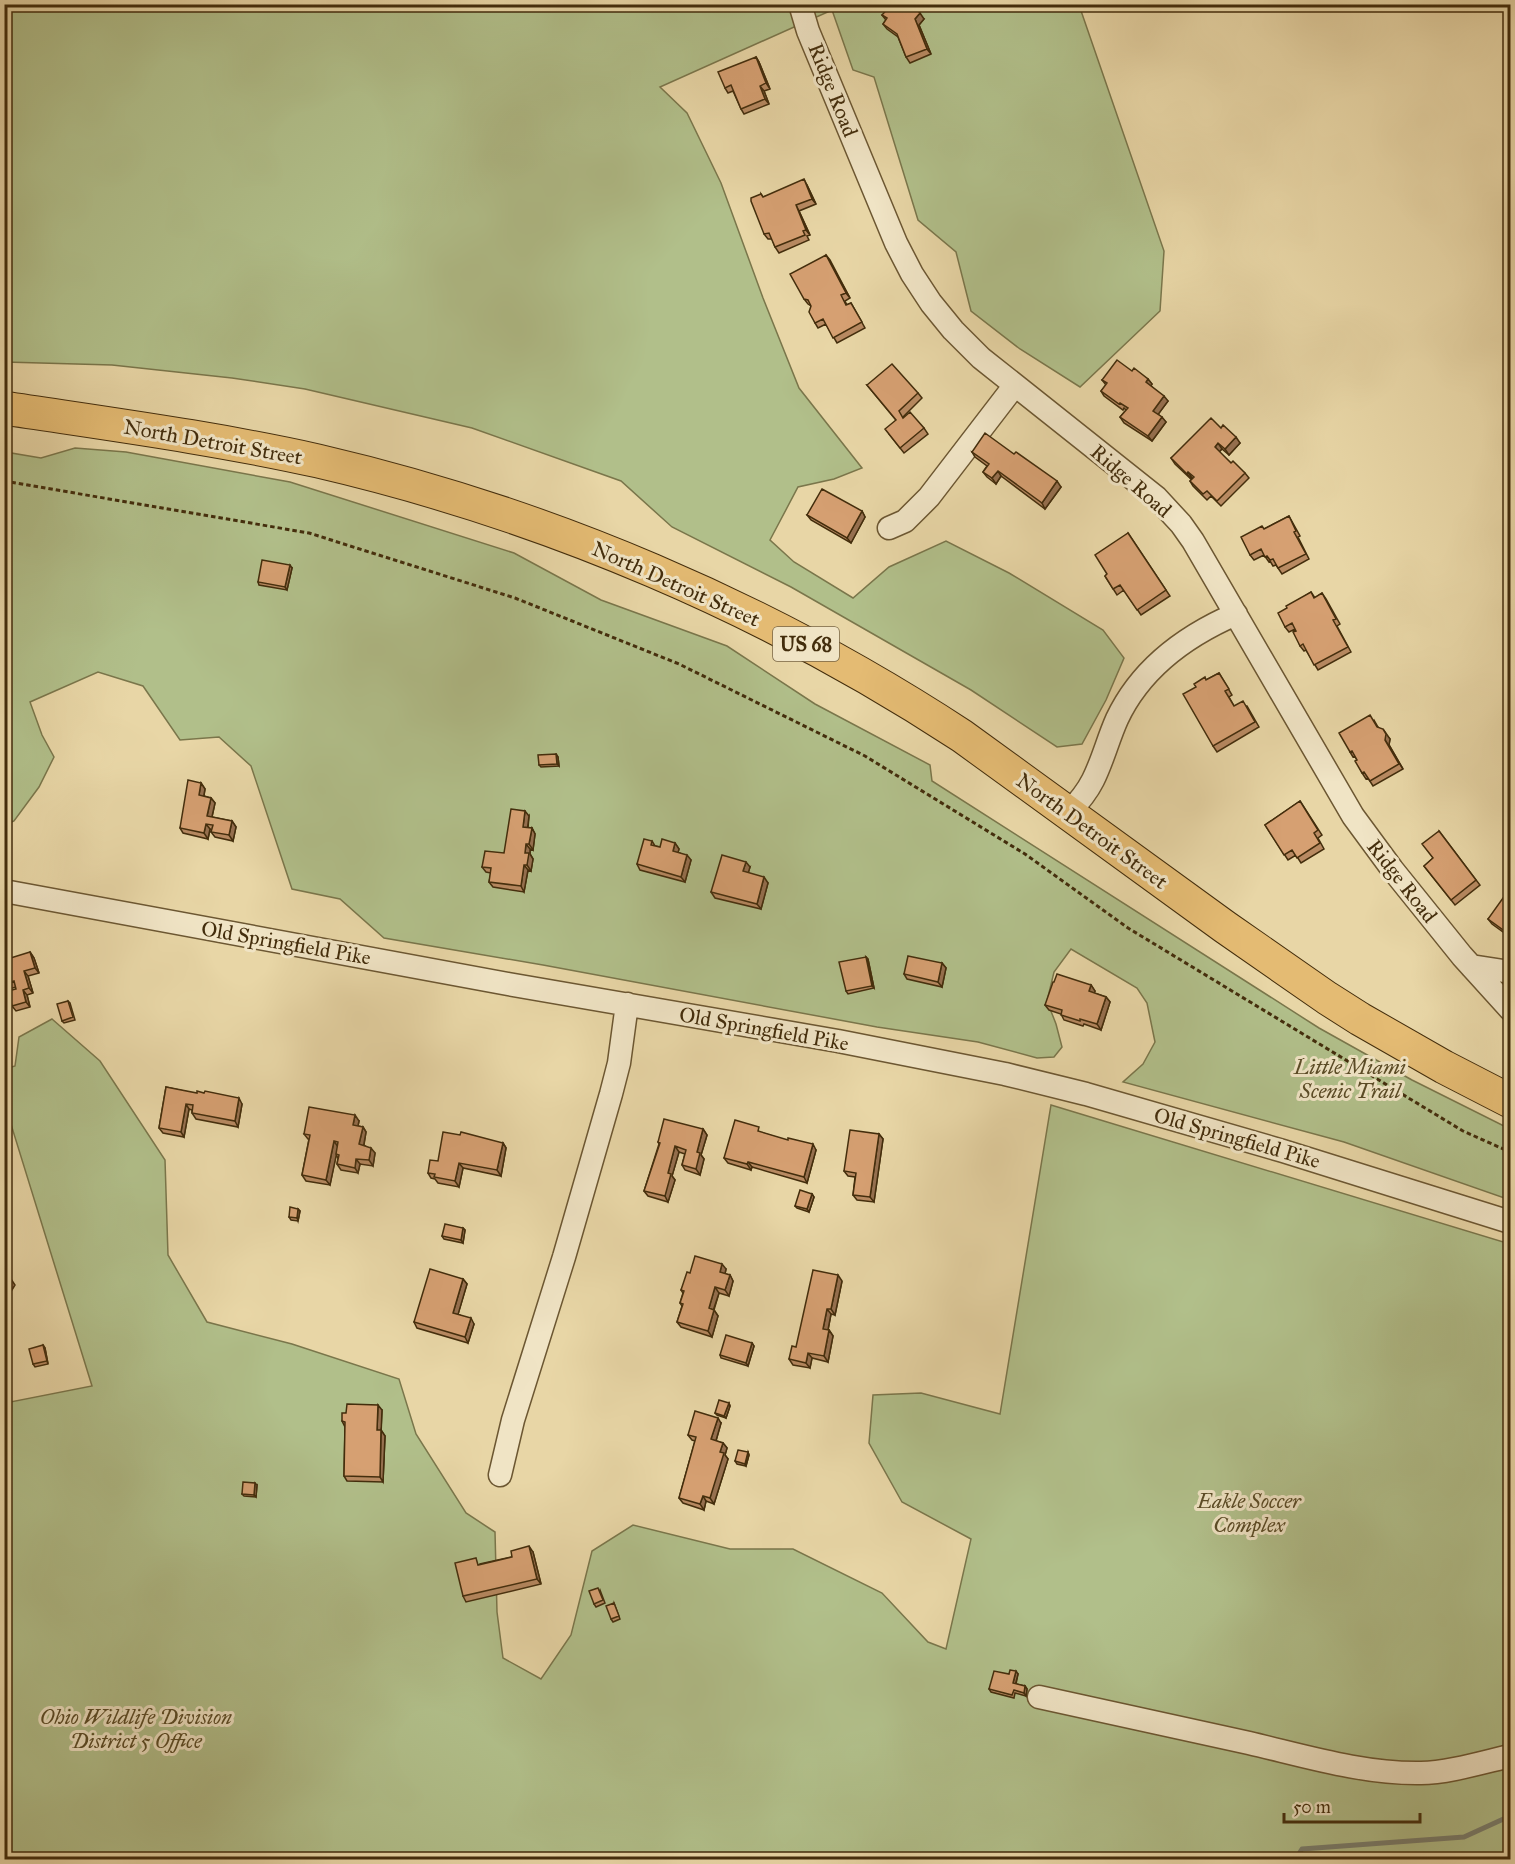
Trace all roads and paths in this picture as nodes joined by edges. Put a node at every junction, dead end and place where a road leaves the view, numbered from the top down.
1 (800, 4) edge
2 (1015, 385) junction
3 (4, 408) edge
4 (4, 481) edge
5 (889, 528) dead end
6 (1236, 614) junction
7 (1068, 813) junction
8 (4, 891) edge
9 (1471, 966) junction
10 (1510, 972) edge
11 (627, 1004) junction
12 (1510, 1009) edge
13 (1510, 1101) edge
14 (1510, 1152) edge
15 (1510, 1222) edge
16 (501, 1475) dead end
17 (1039, 1697) dead end
18 (1510, 1756) edge

1 - 2 street, Ridge Road
2 - 5 street
2 - 6 street, Ridge Road
3 - 7 highway, North Detroit Street / US 68
4 - 14 path
6 - 7 street
6 - 9 street, Ridge Road
7 - 13 highway, North Detroit Street / US 68
8 - 11 street, Old Springfield Pike
9 - 10 street
9 - 12 street, Ridge Road
11 - 15 street, Old Springfield Pike
11 - 16 street
17 - 18 street

